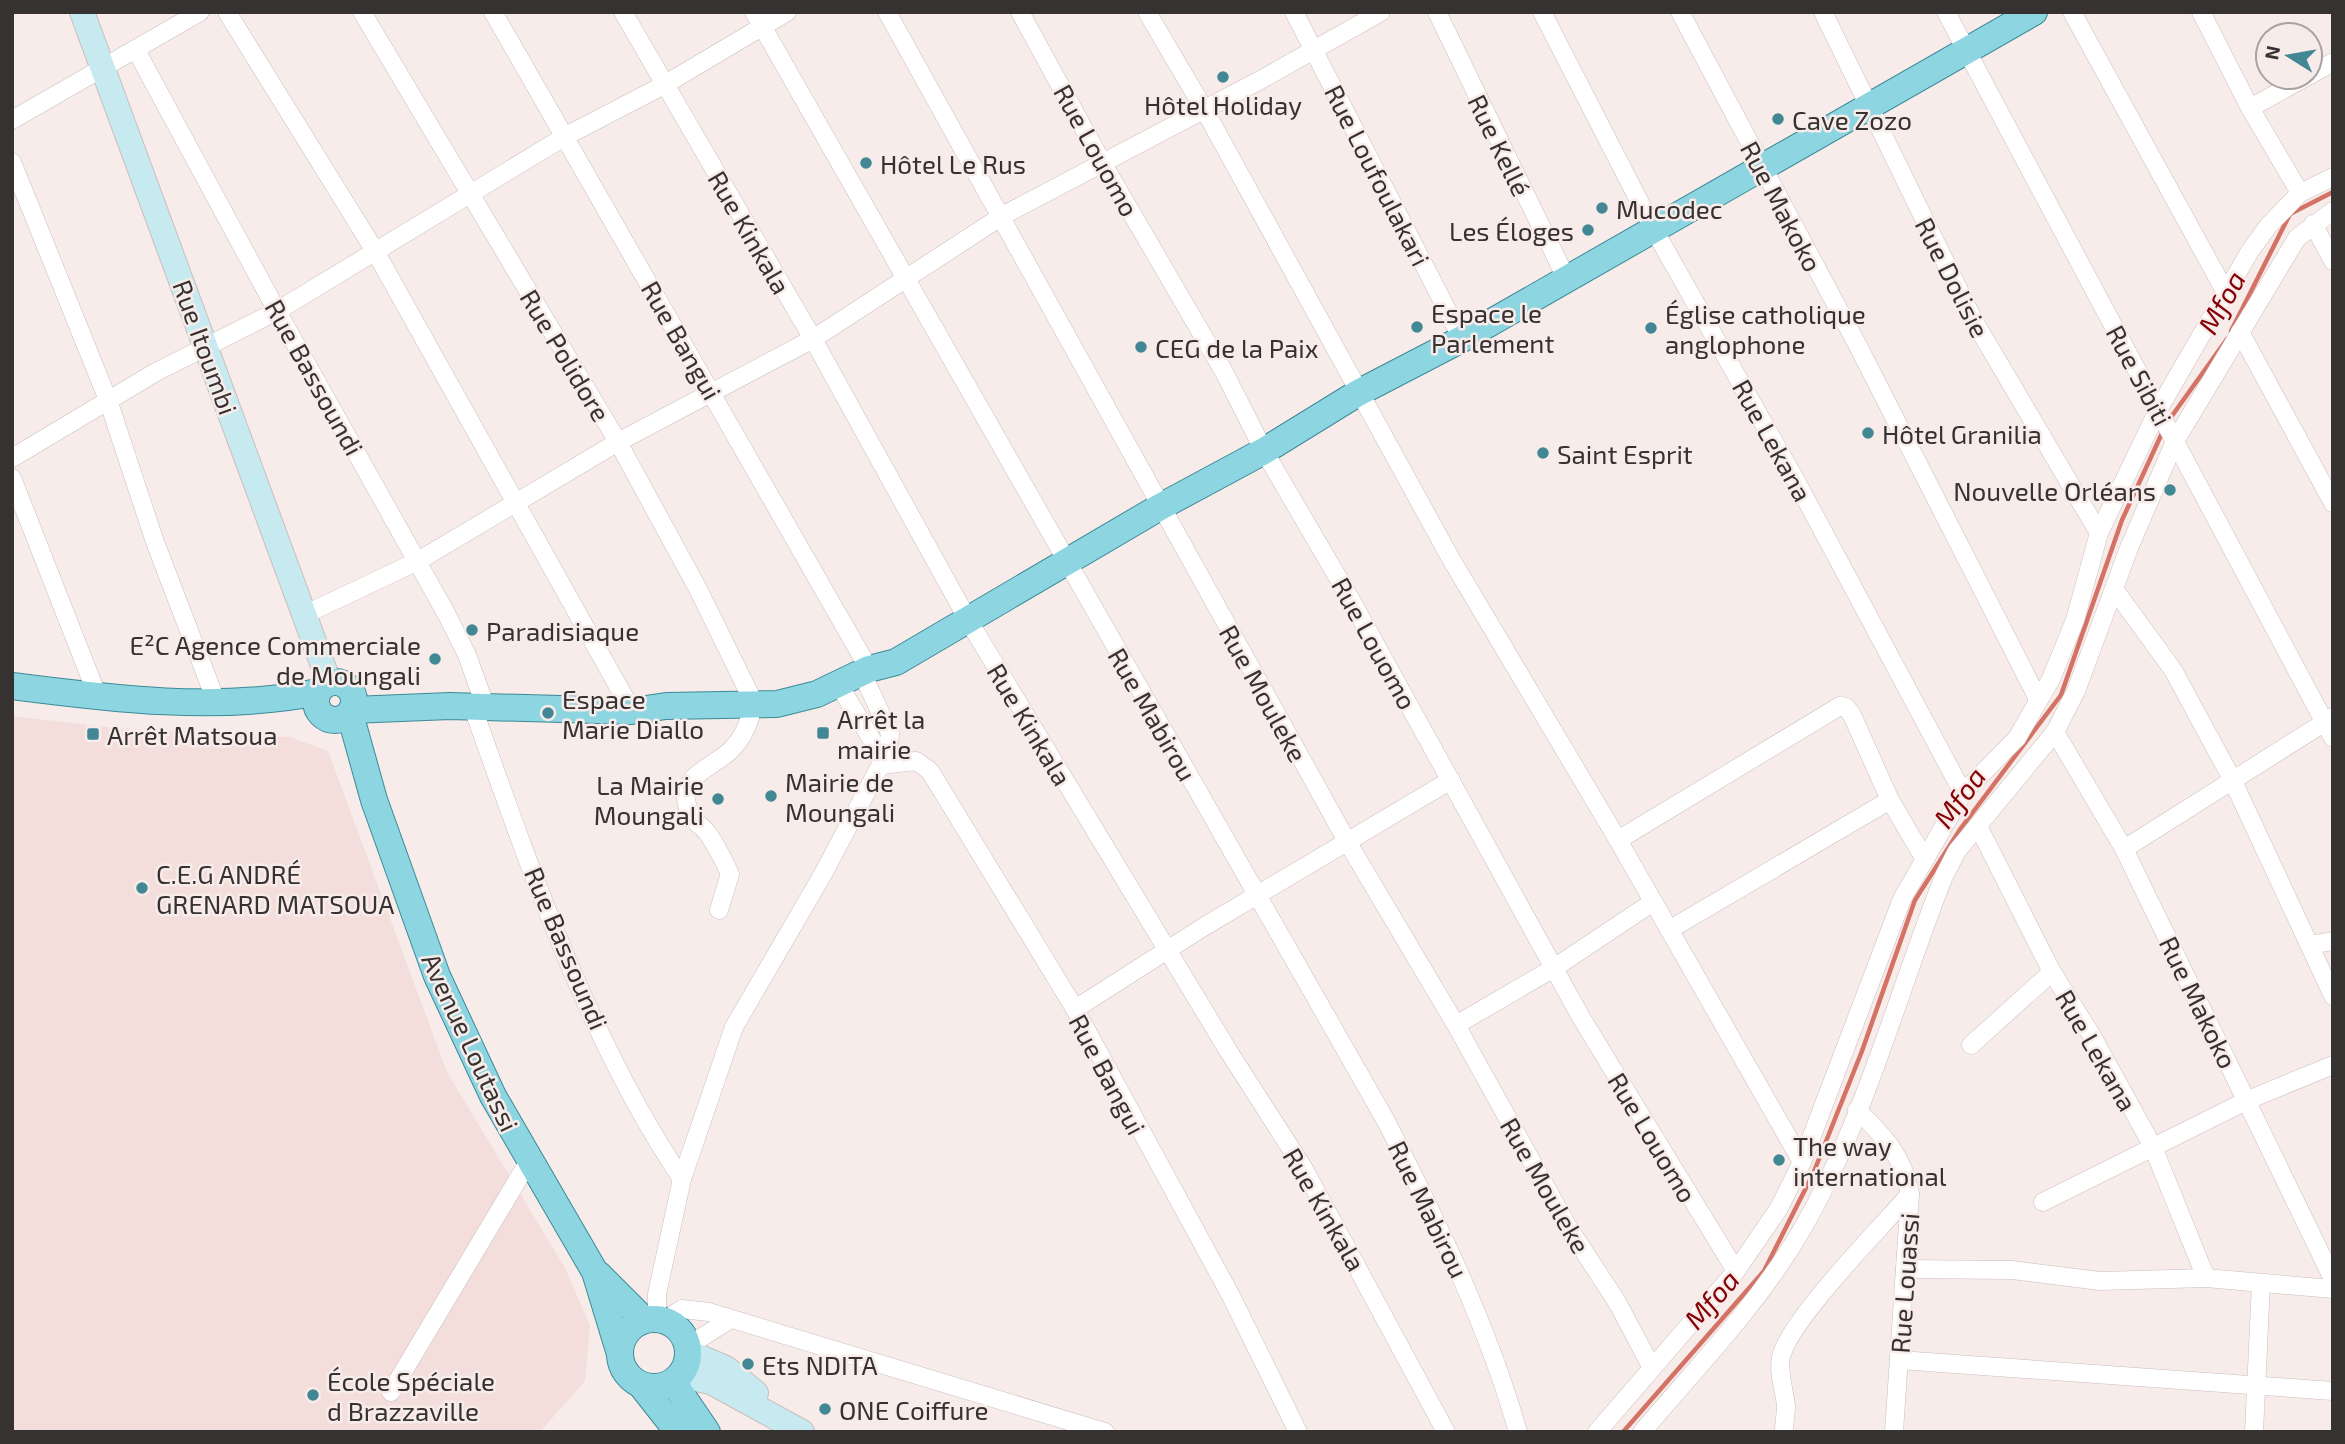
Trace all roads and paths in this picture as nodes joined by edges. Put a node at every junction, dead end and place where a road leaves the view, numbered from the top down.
1 (82, 12) edge
2 (200, 12) edge
3 (227, 12) edge
4 (362, 12) edge
5 (493, 12) edge
6 (623, 12) edge
7 (787, 12) edge
8 (887, 12) edge
9 (1020, 12) edge
10 (1147, 12) edge
11 (1294, 12) edge
12 (1381, 12) edge
13 (1437, 12) edge
14 (1542, 12) edge
15 (1680, 12) edge
16 (1823, 12) edge
17 (1946, 12) edge
18 (2034, 12) edge
19 (2072, 12) edge
20 (2201, 12) edge
21 (758, 20) edge
22 (136, 50) junction
23 (1966, 50) junction
24 (1315, 51) junction
25 (102, 69) junction
26 (664, 85) junction
27 (2281, 91) edge
28 (1867, 105) junction
29 (2250, 108) junction
30 (1204, 109) junction
31 (12, 120) edge
32 (564, 137) junction
33 (12, 162) edge
34 (1103, 164) junction
35 (1761, 168) junction
36 (2333, 177) edge
37 (2300, 193) junction
38 (470, 196) junction
39 (2333, 211) edge
40 (1002, 216) junction
41 (2313, 224) junction
42 (1653, 228) junction
43 (375, 251) junction
44 (2333, 261) edge
45 (1566, 278) junction
46 (906, 280) junction
47 (2226, 293) junction
48 (277, 311) junction
49 (2240, 332) junction
50 (813, 339) junction
51 (1462, 339) junction
52 (205, 346) junction
53 (712, 391) junction
54 (1358, 393) junction
55 (108, 400) junction
56 (2159, 413) junction
57 (2175, 441) junction
58 (618, 442) junction
59 (1264, 451) junction
60 (12, 458) edge
61 (12, 478) edge
62 (2333, 502) edge
63 (513, 504) junction
64 (1160, 508) junction
65 (2099, 533) junction
66 (418, 561) junction
67 (1066, 564) junction
68 (2114, 589) junction
69 (306, 614) junction
70 (968, 620) junction
71 (857, 682) junction
72 (12, 686) edge
73 (98, 697) junction
74 (2038, 699) junction
75 (216, 701) junction
76 (336, 703) junction
77 (479, 708) junction
78 (641, 711) junction
79 (752, 711) junction
80 (2328, 719) edge
81 (2055, 732) junction
82 (2333, 738) edge
83 (882, 762) junction
84 (2232, 779) junction
85 (1451, 780) junction
86 (1963, 793) junction
87 (1889, 800) junction
88 (1978, 826) junction
89 (1618, 840) junction
90 (1348, 843) junction
91 (2124, 849) junction
92 (1924, 858) junction
93 (1259, 895) junction
94 (1653, 902) junction
95 (719, 910) dead end
96 (1669, 930) junction
97 (2333, 942) edge
98 (2310, 945) junction
99 (1169, 951) junction
100 (1554, 968) junction
101 (2052, 972) junction
102 (2333, 996) edge
103 (1074, 1009) junction
104 (1457, 1025) junction
105 (1972, 1045) dead end
106 (2333, 1065) edge
107 (2248, 1100) junction
108 (1857, 1110) junction
109 (2153, 1147) junction
110 (529, 1161) junction
111 (1802, 1162) junction
112 (682, 1179) junction
113 (1910, 1194) junction
114 (2043, 1202) dead end
115 (1905, 1269) junction
116 (1736, 1271) junction
117 (595, 1272) junction
118 (2206, 1278) junction
119 (2333, 1279) edge
120 (2261, 1284) junction
121 (2333, 1289) edge
122 (655, 1320) junction
123 (729, 1320) junction
124 (620, 1354) junction
125 (1899, 1360) junction
126 (682, 1364) junction
127 (1652, 1368) junction
128 (641, 1385) junction
129 (2257, 1387) junction
130 (2333, 1391) edge
131 (391, 1392) dead end
132 (793, 1426) edge
133 (1077, 1428) edge
134 (678, 1432) edge
135 (707, 1432) edge
136 (1105, 1432) edge
137 (1298, 1432) edge
138 (1446, 1432) edge
139 (1518, 1432) edge
140 (1597, 1432) edge
141 (1642, 1432) edge
142 (1784, 1432) edge
143 (1894, 1432) edge
144 (2254, 1432) edge

1 - 25 street, Rue Itoumbi
2 - 22 street
3 - 43 street
4 - 38 street, Rue Polidore
5 - 32 street, Rue Bangui
6 - 26 street, Rue Kinkala
7 - 21 street
8 - 40 street, Rue Mouleke
9 - 34 street, Rue Louomo
10 - 30 street
11 - 24 street, Rue Loufoulakari
12 - 24 street
13 - 45 street, Rue Kellé
14 - 42 street, Rue Lekana
15 - 35 street, Rue Makoko
16 - 28 street, Rue Dolisie
17 - 23 street, Rue Sibiti
18 - 23 main road
19 - 47 street
20 - 29 street
21 - 26 street
21 - 46 street, Rue Mabirou
22 - 25 street
22 - 48 street, Rue Bassoundi
23 - 28 main road
23 - 56 street, Rue Sibiti
24 - 30 street
24 - 51 street, Rue Loufoulakari
25 - 31 street
25 - 52 street, Rue Itoumbi
26 - 32 street
26 - 50 street, Rue Kinkala
27 - 29 street
28 - 35 main road
28 - 65 street, Rue Dolisie
29 - 37 street
30 - 34 street
30 - 54 street
32 - 38 street
32 - 53 street, Rue Bangui
33 - 55 street
34 - 40 street
34 - 59 street, Rue Louomo
35 - 42 main road
35 - 74 street, Rue Makoko
36 - 37 street
37 - 47 street
38 - 43 street
38 - 58 street, Rue Polidore
39 - 41 street
40 - 46 street
40 - 64 street, Rue Mouleke
41 - 44 street
41 - 49 street
42 - 45 main road
42 - 86 street, Rue Lekana
43 - 48 street
43 - 63 street
45 - 51 main road
46 - 50 street
46 - 67 street, Rue Mabirou
47 - 56 street
48 - 52 street
48 - 66 street, Rue Bassoundi
49 - 57 street
49 - 62 street
50 - 53 street
50 - 70 street, Rue Kinkala
51 - 54 main road
52 - 55 street
52 - 69 street, Rue Itoumbi
53 - 58 street
53 - 71 street, Rue Bangui
54 - 59 main road
54 - 89 street
55 - 60 street
55 - 75 street
56 - 57 street, Rue Sibiti
56 - 65 street
57 - 68 street
57 - 80 street, Rue Sibiti
58 - 63 street
58 - 79 street, Rue Polidore
59 - 64 main road
59 - 85 street, Rue Louomo
61 - 73 street
63 - 66 street
63 - 78 street
64 - 67 main road
64 - 90 street, Rue Mouleke
65 - 74 street
66 - 69 street
66 - 77 street, Rue Bassoundi
67 - 70 main road
67 - 93 street, Rue Mabirou
68 - 81 street
68 - 84 street
69 - 76 street, Rue Itoumbi
70 - 71 main road
70 - 99 street, Rue Kinkala
71 - 79 main road
71 - 83 street
71 - 83 street
72 - 73 main road
73 - 75 main road
74 - 86 street
75 - 76 main road
76 - 77 main road
76 - 110 main road, Avenue Loutassi
77 - 78 main road
77 - 112 street, Rue Bassoundi
78 - 79 main road
79 - 95 street
80 - 82 street, Rue Sibiti
80 - 84 street
81 - 88 street
81 - 91 street, Rue Makoko
83 - 103 street, Rue Bangui
83 - 112 street
84 - 91 street
84 - 98 street
85 - 90 street
85 - 100 street, Rue Louomo
86 - 92 street
87 - 89 street
87 - 92 street
87 - 96 street
88 - 101 street, Rue Lekana
88 - 108 street
89 - 94 street
90 - 93 street
90 - 104 street, Rue Mouleke
91 - 107 street, Rue Makoko
92 - 111 street
93 - 99 street
93 - 139 street, Rue Mabirou
94 - 96 street
94 - 100 street
96 - 111 street
97 - 98 street
98 - 102 street
99 - 103 street
99 - 138 street, Rue Kinkala
100 - 104 street
100 - 116 street, Rue Louomo
101 - 105 street
101 - 109 street, Rue Lekana
103 - 137 street, Rue Bangui
104 - 127 street, Rue Mouleke
106 - 107 street
107 - 109 street
107 - 119 street, Rue Makoko
108 - 113 street, Rue Louassi
108 - 141 street
109 - 114 street
109 - 118 street, Rue Lekana
110 - 117 main road, Avenue Loutassi
110 - 131 street
111 - 116 street
112 - 122 street
113 - 115 street, Rue Louassi
113 - 142 street
115 - 118 street
115 - 125 street, Rue Louassi
116 - 127 street
117 - 122 main road, Avenue Loutassi
117 - 124 main road, Avenue Loutassi
118 - 120 street
120 - 121 street
120 - 129 street
122 - 123 street
122 - 124 main road
122 - 126 main road
123 - 126 street
123 - 133 street
124 - 128 main road
125 - 129 street
125 - 143 street, Rue Louassi
126 - 128 main road
126 - 132 street
126 - 135 main road
127 - 140 street
128 - 134 main road
129 - 130 street
129 - 144 street
133 - 136 street

